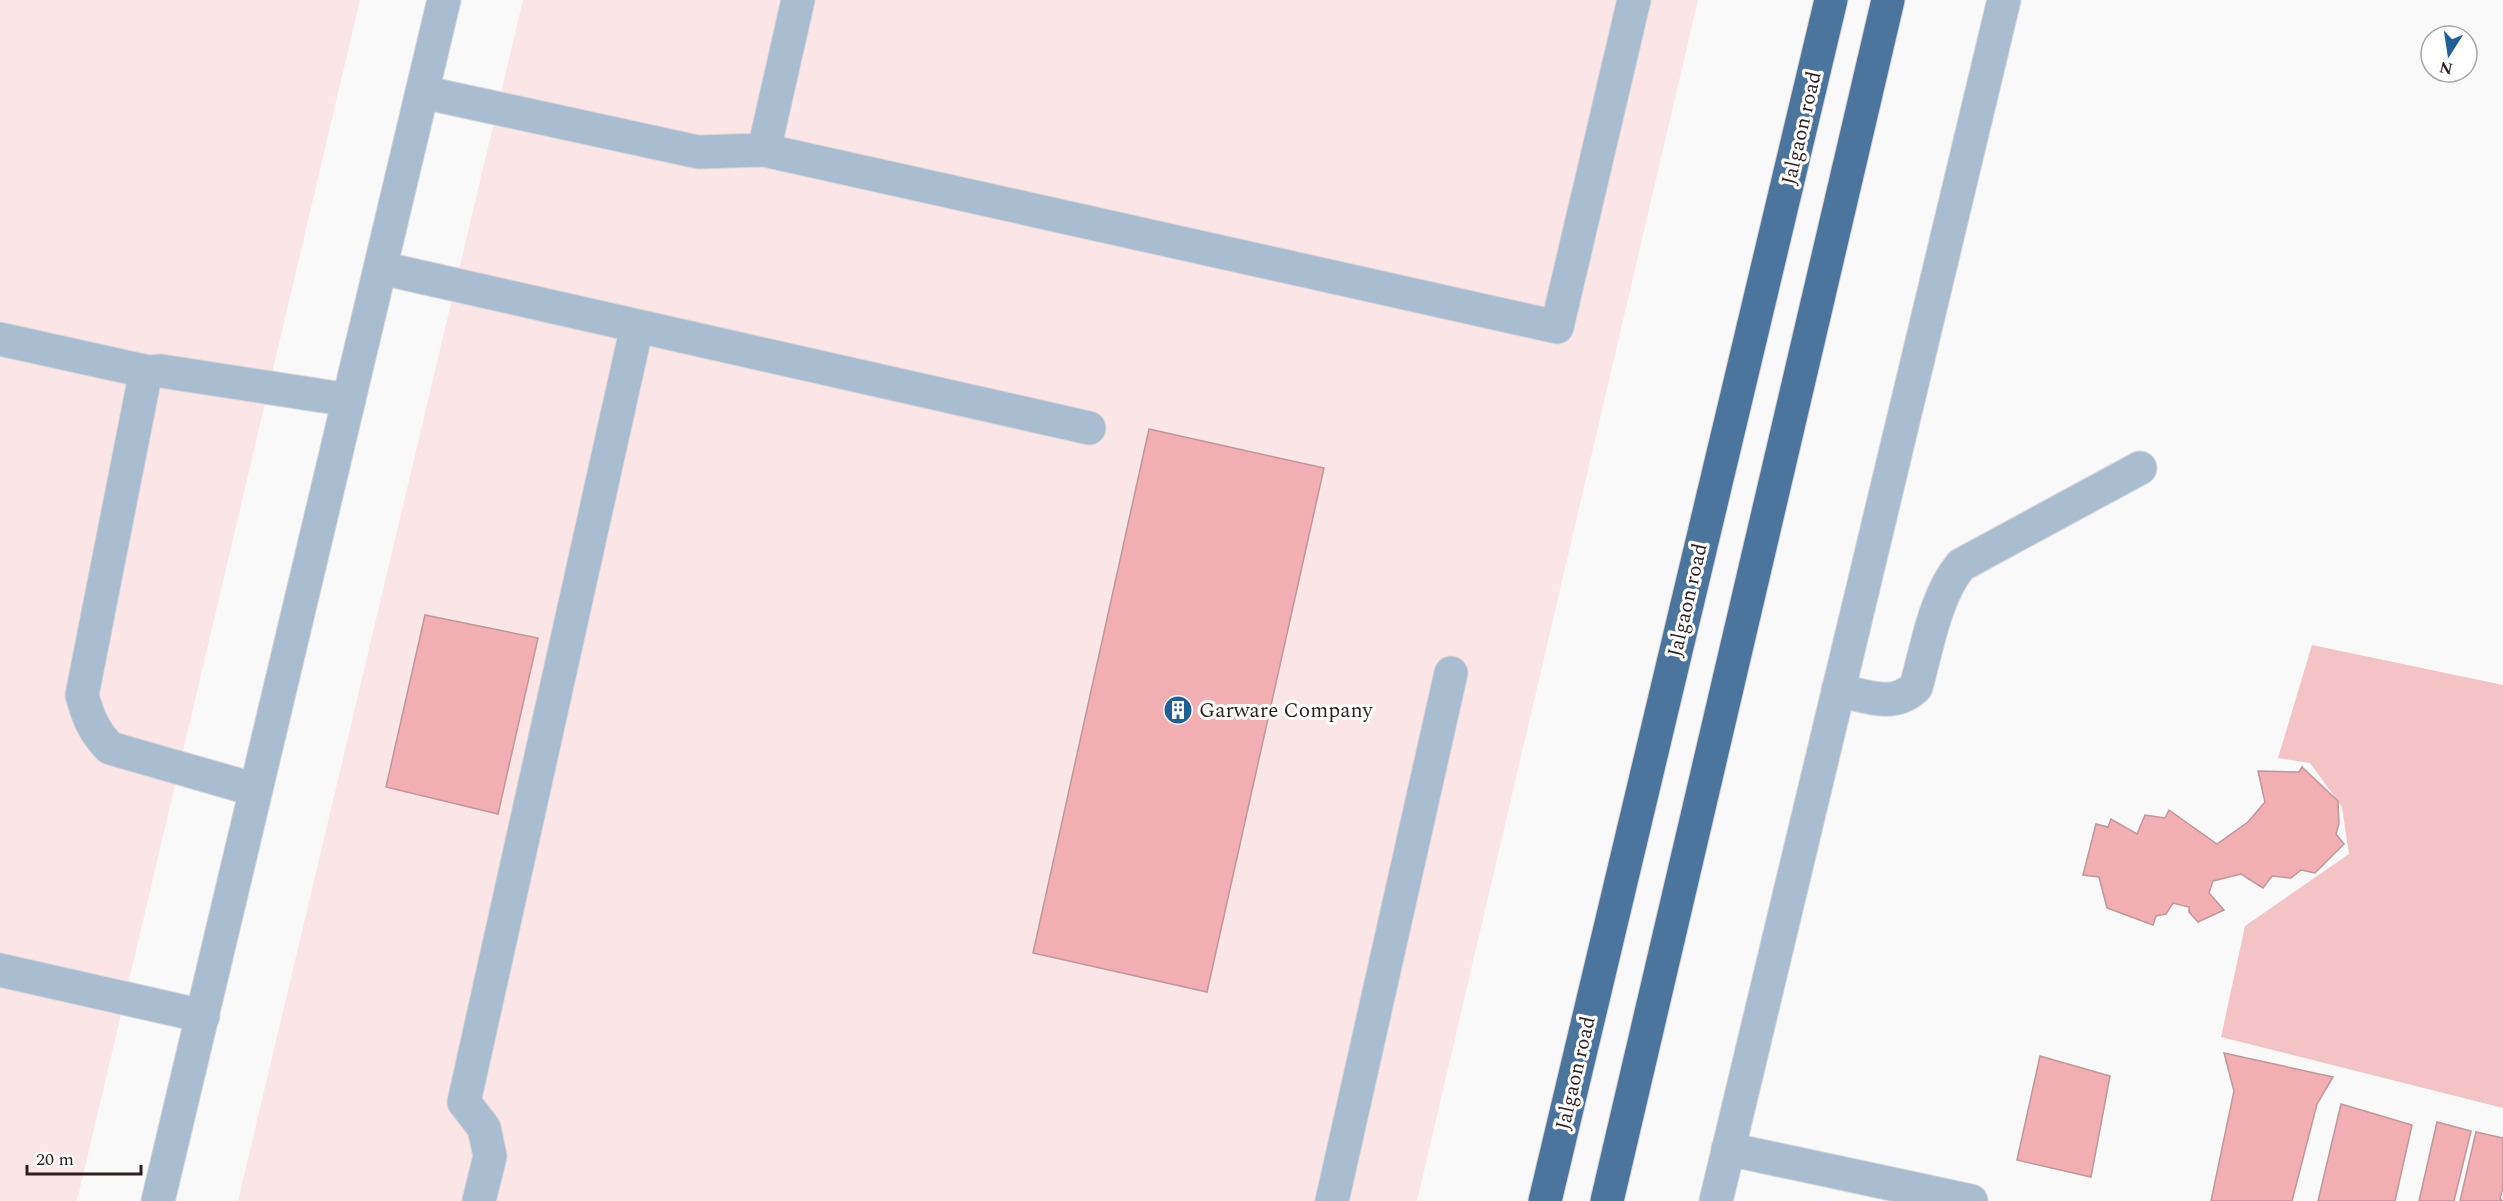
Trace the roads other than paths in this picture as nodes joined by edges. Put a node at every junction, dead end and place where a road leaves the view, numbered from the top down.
1 (444, 0) edge
2 (798, 0) edge
3 (1634, 0) edge
4 (1831, 0) edge
5 (1888, 0) edge
6 (2004, 0) edge
7 (422, 92) junction
8 (764, 150) junction
9 (381, 268) junction
10 (637, 326) junction
11 (0, 339) edge
12 (148, 372) junction
13 (349, 400) junction
14 (1089, 428) dead end
15 (2140, 468) dead end
16 (1451, 673) dead end
17 (1838, 690) junction
18 (256, 790) junction
19 (0, 970) edge
20 (203, 1016) junction
21 (1728, 1149) junction
22 (1954, 1199) edge
23 (158, 1201) edge
24 (479, 1201) edge
25 (1332, 1201) edge
26 (1545, 1201) edge
27 (1607, 1201) edge
28 (1716, 1201) edge

1 - 7 street
2 - 8 street
3 - 8 street
4 - 26 highway, Jalgaon road
5 - 27 highway
6 - 17 street
7 - 8 street
7 - 9 street
9 - 10 street
9 - 13 street
10 - 14 street
10 - 24 street
11 - 12 street
12 - 13 street
12 - 18 street
13 - 18 street
15 - 17 street
16 - 25 street
17 - 21 street
18 - 20 street
19 - 20 street
20 - 23 street
21 - 22 street
21 - 28 street

